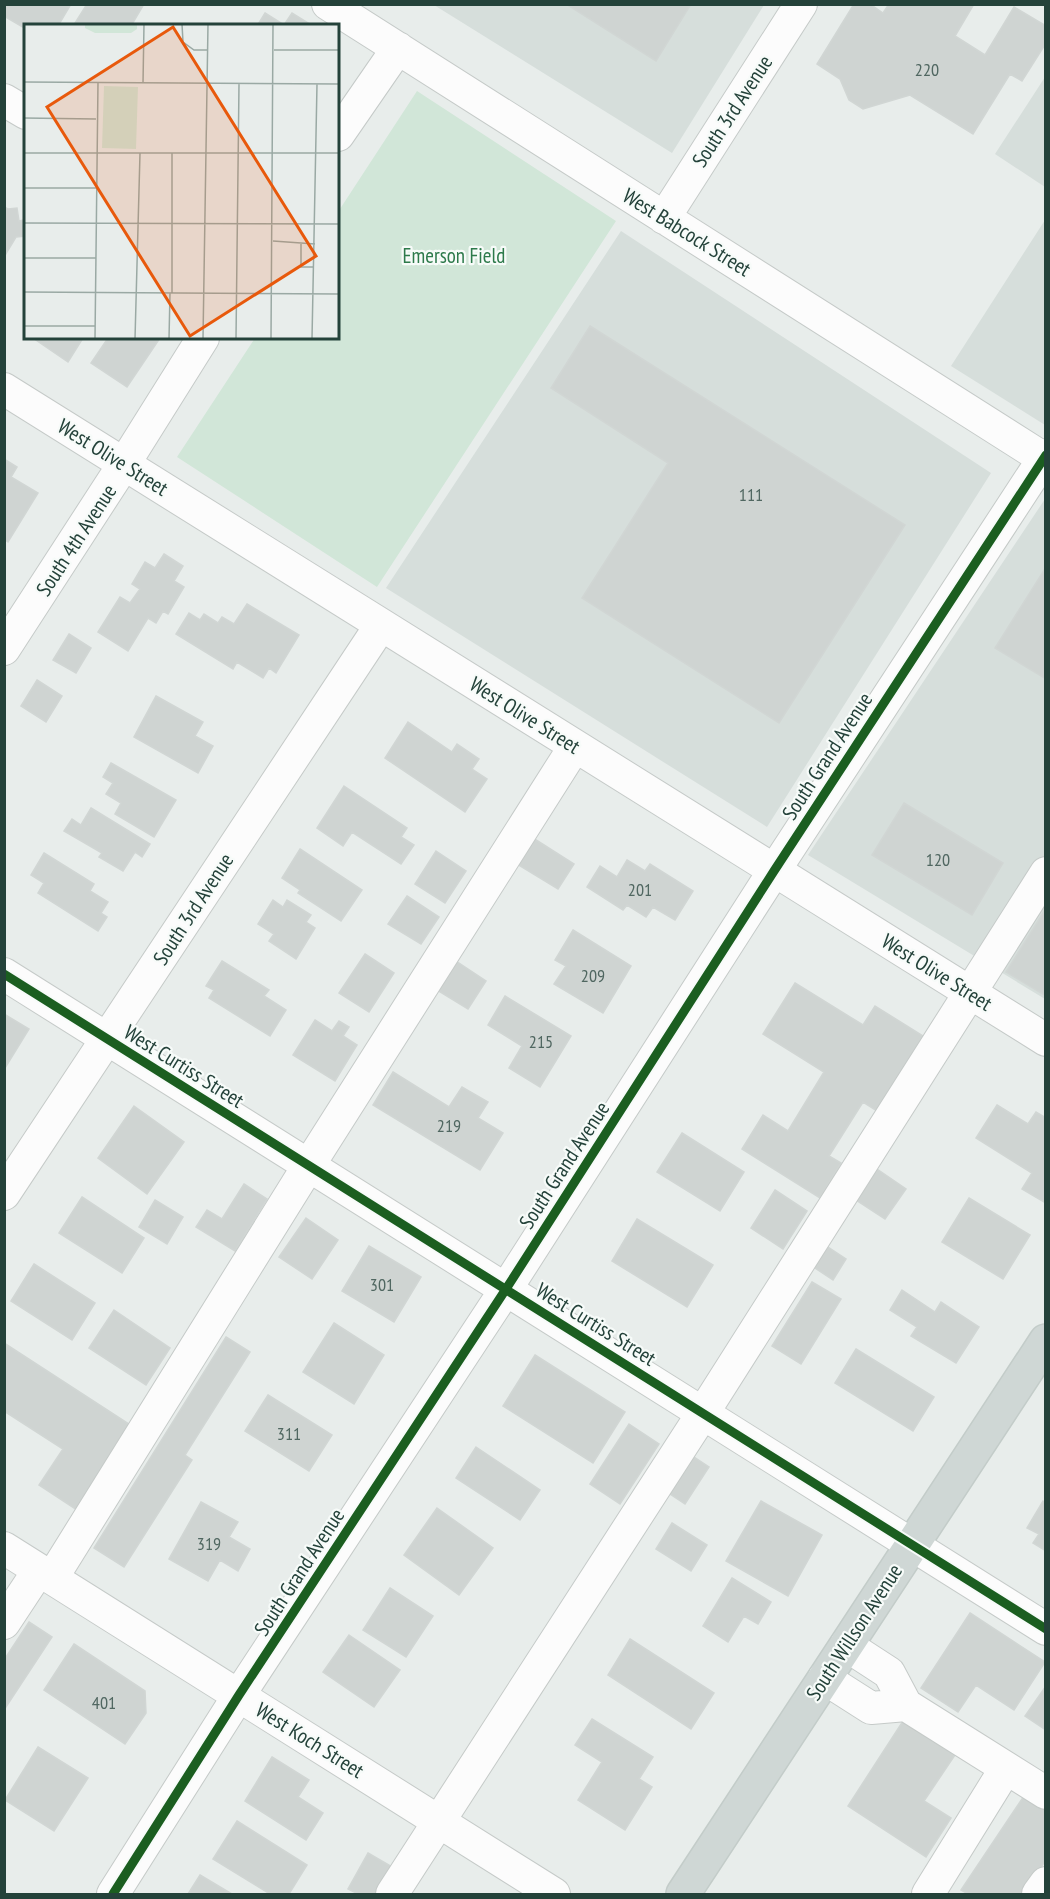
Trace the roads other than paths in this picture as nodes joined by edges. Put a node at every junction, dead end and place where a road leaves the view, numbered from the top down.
1 (328, 4) edge
2 (801, 4) edge
3 (398, 48) junction
4 (4, 100) edge
5 (24, 112) edge
6 (339, 134) edge
7 (664, 218) junction
8 (202, 339) edge
9 (4, 389) edge
10 (1045, 458) edge
11 (124, 464) junction
12 (381, 625) junction
13 (4, 650) edge
14 (575, 746) junction
15 (774, 871) junction
16 (1046, 873) edge
17 (4, 974) edge
18 (968, 992) junction
19 (107, 1039) junction
20 (1046, 1040) edge
21 (309, 1165) junction
22 (4, 1194) edge
23 (506, 1289) junction
24 (1046, 1341) edge
25 (703, 1413) junction
26 (911, 1544) junction
27 (4, 1548) edge
28 (46, 1574) junction
29 (4, 1623) edge
30 (1046, 1629) edge
31 (846, 1645) junction
32 (824, 1678) junction
33 (239, 1695) junction
34 (906, 1705) junction
35 (1006, 1768) junction
36 (1046, 1793) edge
37 (438, 1821) junction
38 (1046, 1883) edge
39 (113, 1894) edge
40 (392, 1894) edge
41 (554, 1894) edge
42 (683, 1894) edge
43 (928, 1894) edge
44 (1038, 1894) edge

1 - 3 street, West Babcock Street
2 - 7 street, South 3rd Avenue
3 - 6 street
3 - 7 street, West Babcock Street
4 - 5 street
7 - 10 street, West Babcock Street
8 - 11 street, South 4th Avenue
9 - 11 street, West Olive Street
10 - 15 street, South Grand Avenue
11 - 12 street, West Olive Street
11 - 13 street, South 4th Avenue
12 - 14 street, West Olive Street
12 - 19 street, South 3rd Avenue
14 - 15 street, West Olive Street
14 - 21 street
15 - 18 street, West Olive Street
15 - 23 street, South Grand Avenue
16 - 18 street
17 - 19 street, West Curtiss Street
18 - 20 street, West Olive Street
18 - 25 street
19 - 21 street, West Curtiss Street
19 - 22 street, South 3rd Avenue
21 - 23 street, West Curtiss Street
21 - 28 street
23 - 25 street, West Curtiss Street
23 - 33 street, South Grand Avenue
24 - 26 main road, South Willson Avenue
25 - 26 street, West Curtiss Street
25 - 37 street
26 - 30 street, West Curtiss Street
26 - 31 main road, South Willson Avenue
27 - 28 street, West Koch Street
28 - 29 street
28 - 33 street, West Koch Street
31 - 32 main road, South Willson Avenue
31 - 34 street
32 - 34 street
32 - 42 main road, South Willson Avenue
33 - 37 street, West Koch Street
33 - 39 street, South Grand Avenue
34 - 35 street
35 - 36 street
35 - 43 street
37 - 40 street
37 - 41 street, West Koch Street
38 - 44 street

